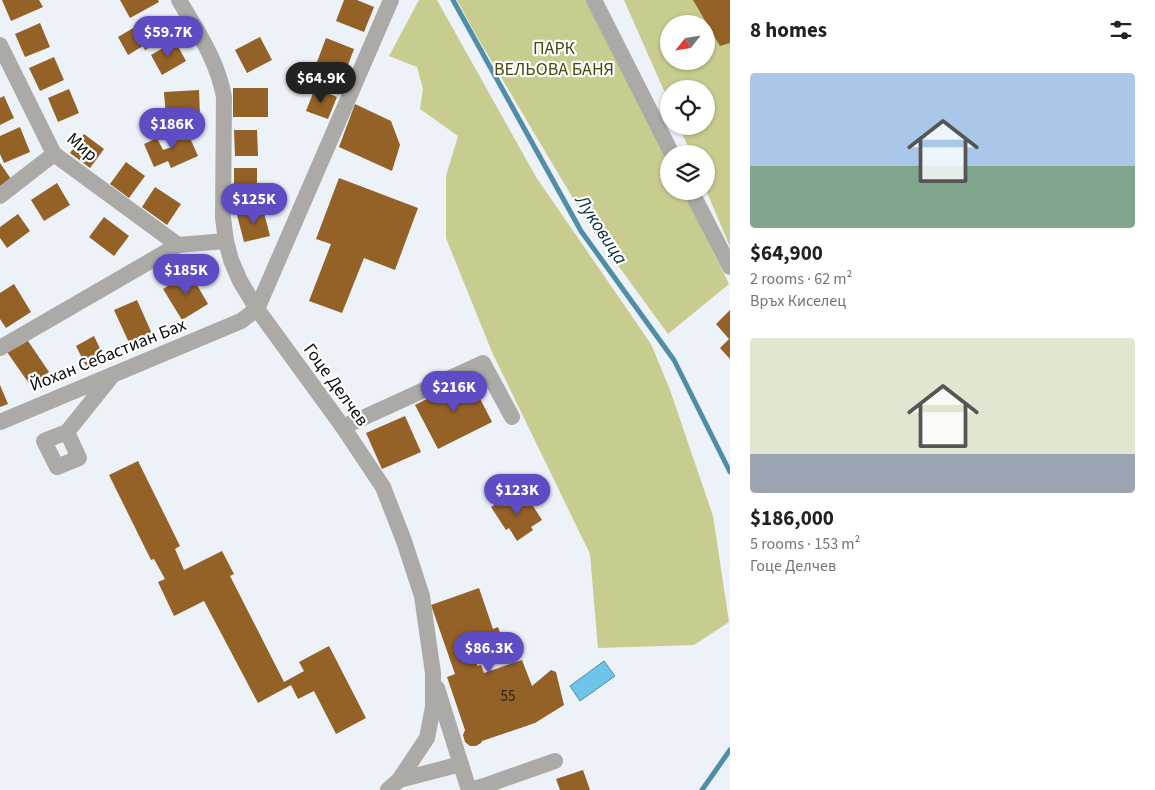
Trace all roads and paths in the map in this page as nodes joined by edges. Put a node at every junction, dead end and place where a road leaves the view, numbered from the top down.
1 (180, 0) edge
2 (391, 0) edge
3 (594, 0) edge
4 (0, 45) edge
5 (667, 145) edge
6 (54, 154) junction
7 (0, 196) edge
8 (696, 200) edge
9 (226, 241) junction
10 (178, 245) junction
11 (730, 267) edge
12 (257, 309) junction
13 (0, 348) edge
14 (113, 374) junction
15 (512, 417) dead end
16 (0, 422) edge
17 (343, 427) junction
18 (67, 432) dead end
19 (433, 673) junction
20 (555, 761) dead end
21 (461, 764) junction
22 (393, 785) edge

1 - 9 street, Гоце Делчев
2 - 12 street
3 - 5 street
4 - 6 street, Мир
6 - 7 street
6 - 10 street, Мир
8 - 11 street
9 - 10 street
9 - 12 street, Гоце Делчев
10 - 13 street
12 - 14 street, Йохан Себастиан Бах
12 - 17 street, Гоце Делчев
14 - 16 street, Йохан Себастиан Бах
14 - 18 street
15 - 17 street
17 - 19 street, Гоце Делчев
19 - 21 street
19 - 22 street, Гоце Делчев
20 - 21 street
21 - 22 street

